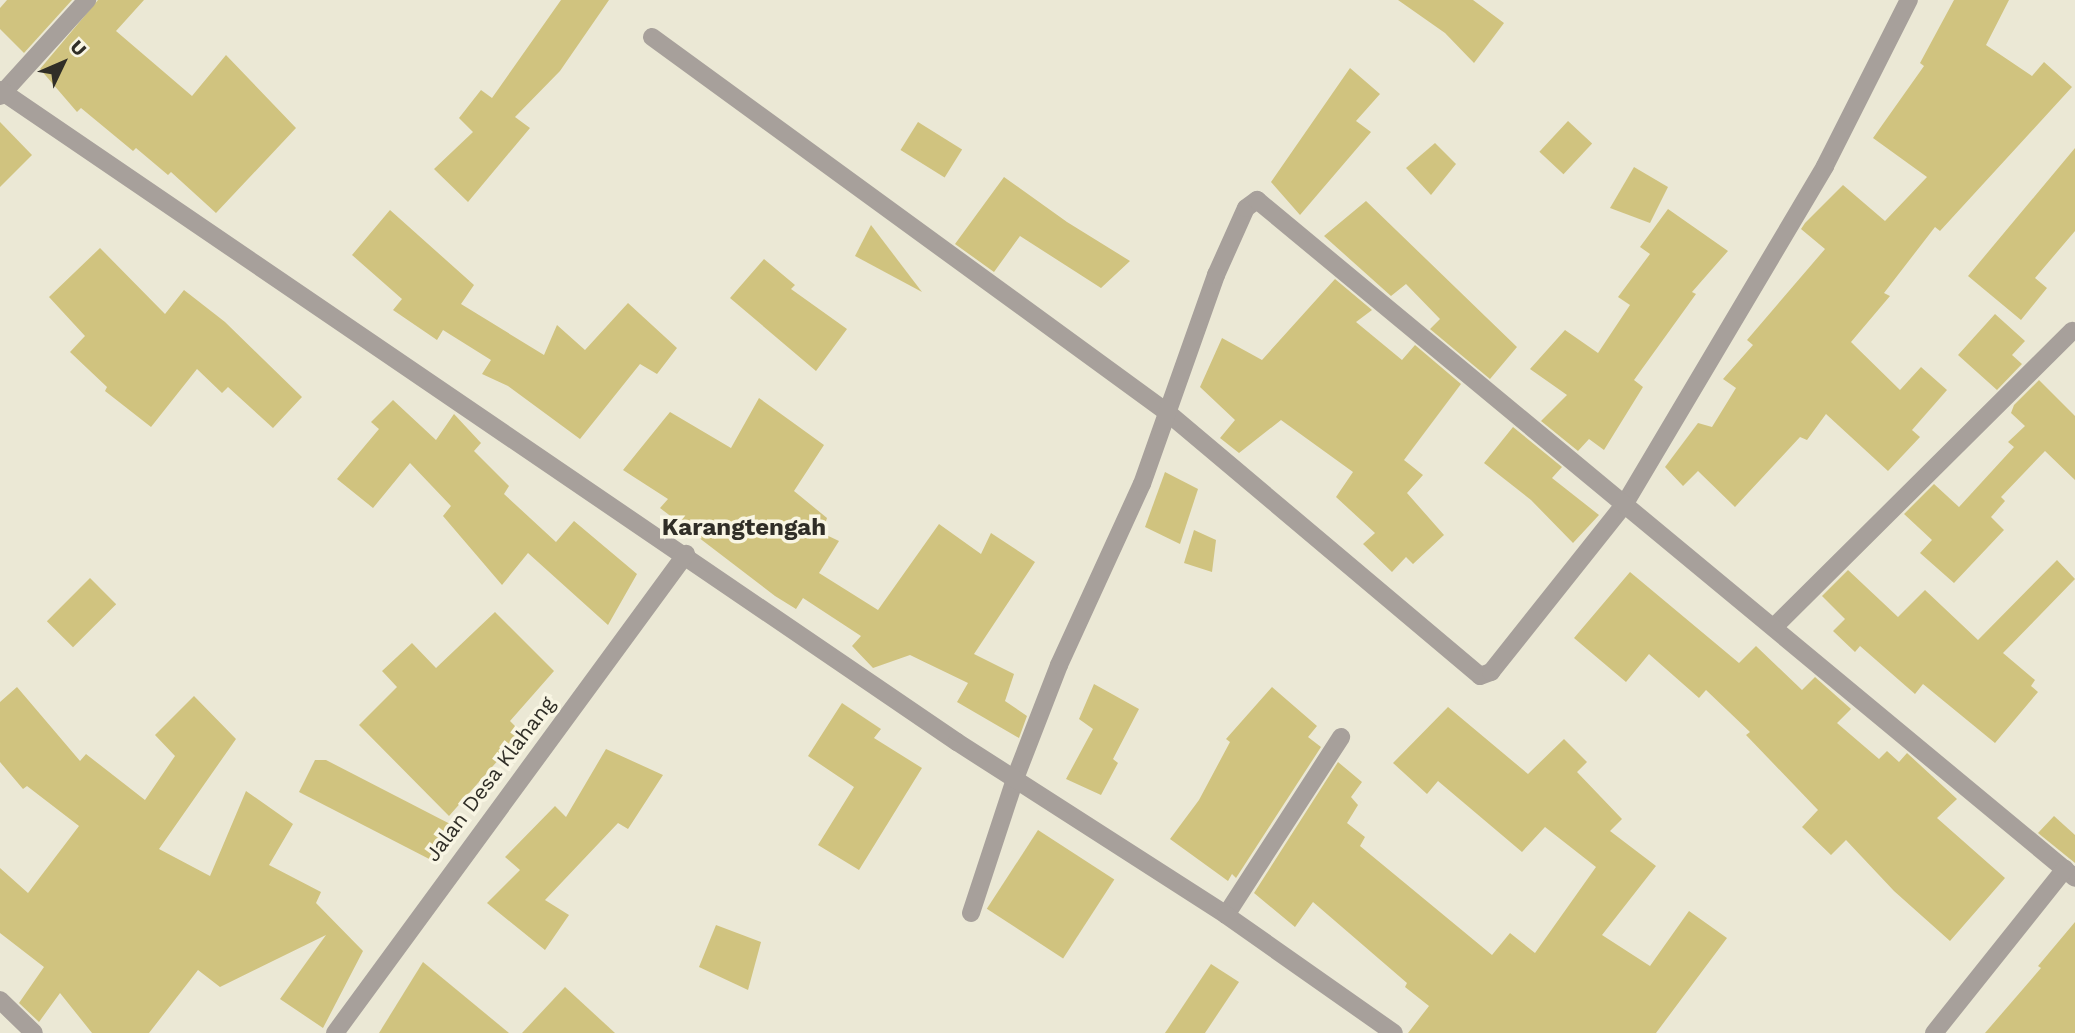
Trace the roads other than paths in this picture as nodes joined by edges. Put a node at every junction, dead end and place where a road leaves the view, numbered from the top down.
1 (86, 0) edge
2 (1909, 0) edge
3 (652, 37) dead end
4 (1, 93) edge
5 (2072, 331) dead end
6 (1168, 413) junction
7 (1624, 505) junction
8 (686, 554) junction
9 (1775, 626) junction
10 (1340, 737) dead end
11 (1016, 776) junction
12 (2070, 874) edge
13 (971, 913) dead end
14 (1226, 915) junction
15 (0, 1000) edge
16 (34, 1033) edge
17 (335, 1033) edge
18 (1394, 1033) edge
19 (1934, 1033) edge

1 - 4 street
2 - 7 street
3 - 6 street
4 - 8 street
5 - 9 street
6 - 7 street
6 - 7 street
6 - 11 street
7 - 9 street
8 - 11 street
8 - 17 street, Jalan Desa Klahang
9 - 12 street
10 - 14 street
11 - 13 street
11 - 14 street
12 - 19 street
14 - 18 street
15 - 16 street

